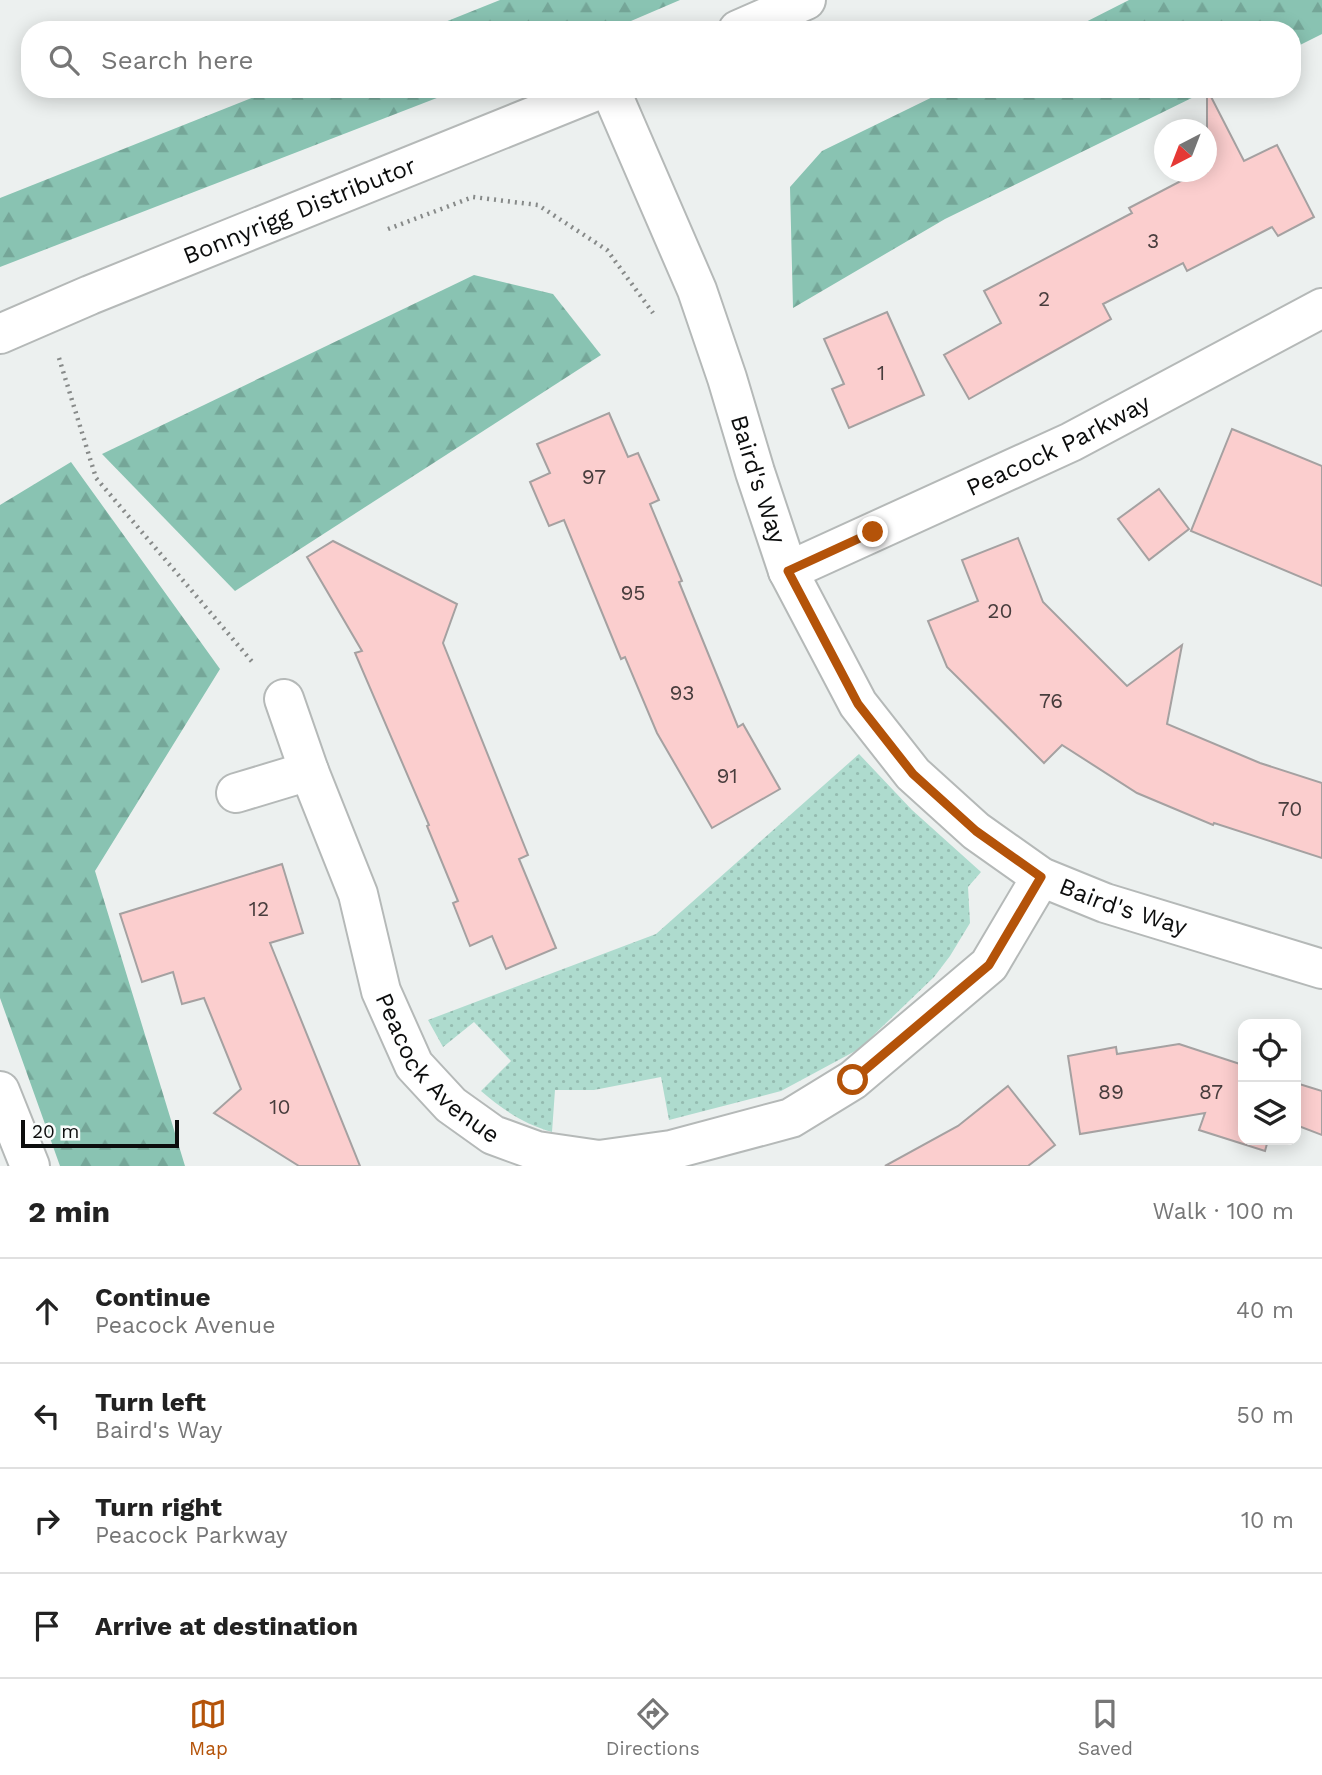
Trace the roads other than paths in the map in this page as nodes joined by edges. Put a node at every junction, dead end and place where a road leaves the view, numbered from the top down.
1 (806, 0) edge
2 (758, 21) edge
3 (579, 98) edge
4 (614, 98) edge
5 (1322, 308) edge
6 (0, 334) edge
7 (788, 571) junction
8 (284, 699) road end
9 (309, 771) junction
10 (236, 793) dead end
11 (1041, 877) junction
12 (1322, 969) edge
13 (0, 1091) edge
14 (30, 1166) edge

1 - 2 street
3 - 6 street, Bonnyrigg Distributor
4 - 7 street, Baird's Way
5 - 7 street, Peacock Parkway
7 - 11 street, Baird's Way
8 - 9 street, Peacock Avenue
9 - 10 street
9 - 11 street, Peacock Avenue
11 - 12 street, Baird's Way
13 - 14 street

